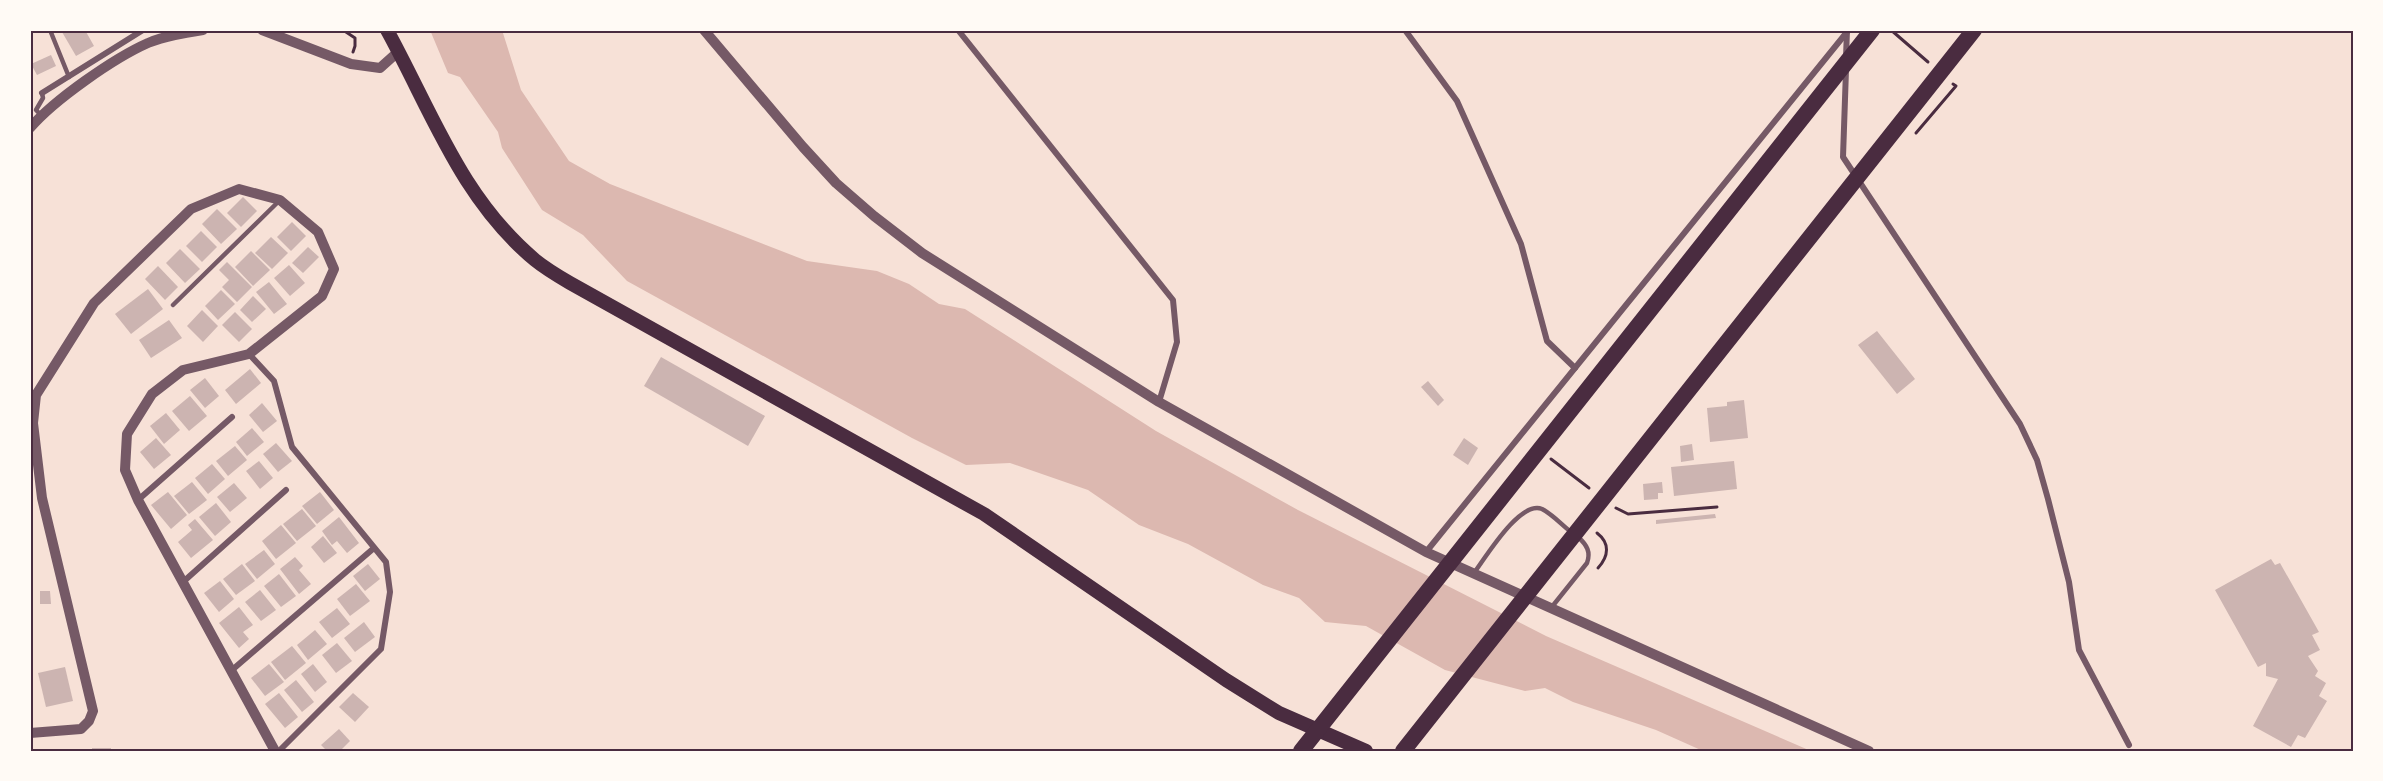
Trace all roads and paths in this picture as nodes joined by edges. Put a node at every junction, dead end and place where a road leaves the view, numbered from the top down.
1 (50, 30) edge
2 (143, 30) edge
3 (203, 30) edge
4 (262, 30) edge
5 (343, 30) edge
6 (387, 30) edge
7 (704, 30) edge
8 (958, 30) edge
9 (1406, 30) edge
10 (1872, 30) edge
11 (1847, 31) edge
12 (1972, 32) edge
13 (399, 51) junction
14 (347, 62) junction
15 (69, 77) junction
16 (42, 93) joint
17 (41, 115) junction
18 (30, 128) edge
19 (280, 200) junction
20 (173, 305) dead end
21 (249, 354) junction
22 (1575, 369) junction
23 (1159, 402) junction
24 (232, 417) dead end
25 (286, 490) dead end
26 (138, 500) junction
27 (1615, 507) dead end
28 (1609, 515) dead end
29 (1596, 532) dead end
30 (374, 548) junction
31 (1426, 552) junction
32 (1474, 573) junction
33 (1594, 573) dead end
34 (182, 582) junction
35 (1551, 608) junction
36 (232, 670) junction
37 (30, 733) edge
38 (2129, 745) dead end
39 (277, 751) edge
40 (1301, 751) edge
41 (1366, 751) edge
42 (1403, 751) edge
43 (1869, 751) edge

1 - 15 lane
2 - 15 street
3 - 17 street
4 - 14 street
5 - 14 path
6 - 13 main road
7 - 23 street
8 - 23 street
9 - 22 street
10 - 40 highway
11 - 22 street
11 - 38 street
12 - 42 highway
13 - 14 street
13 - 41 main road
15 - 16 street
16 - 17 lane
17 - 18 street
19 - 20 lane
19 - 21 street
19 - 37 street
21 - 26 street
21 - 30 street
22 - 31 street
23 - 31 street
24 - 26 street
25 - 34 street
26 - 34 street
27 - 28 path
29 - 33 path
30 - 36 street
30 - 39 street
31 - 32 street
32 - 35 street
32 - 35 lane
34 - 36 street
35 - 43 street
36 - 39 street

